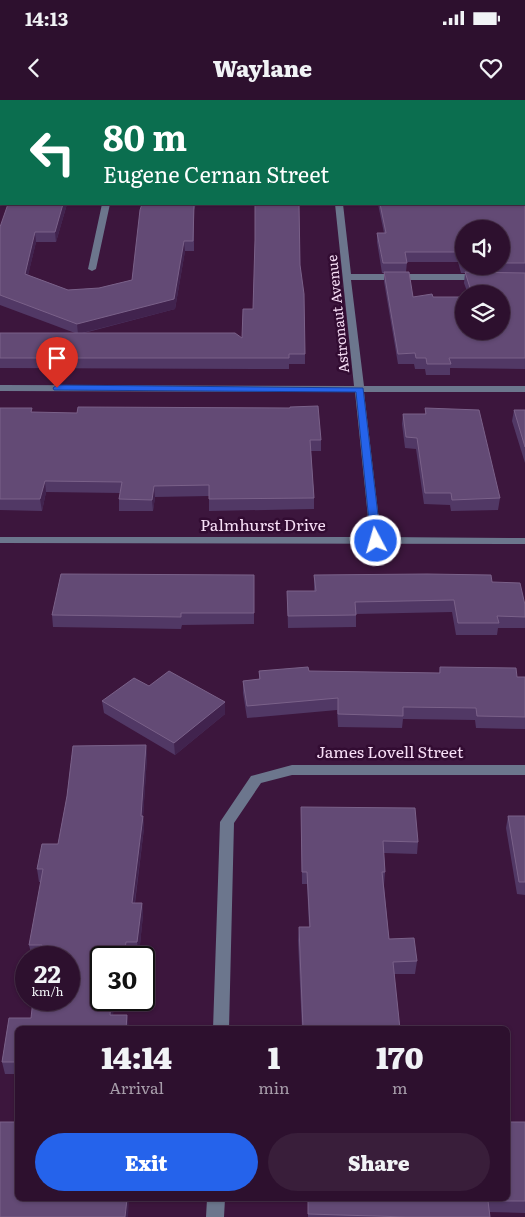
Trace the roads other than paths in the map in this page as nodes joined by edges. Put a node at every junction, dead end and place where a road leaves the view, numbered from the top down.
1 (106, 205) edge
2 (339, 205) edge
3 (92, 269) dead end
4 (348, 277) junction
5 (486, 278) edge
6 (0, 388) edge
7 (525, 389) edge
8 (360, 390) junction
9 (0, 540) edge
10 (376, 541) junction
11 (525, 541) edge
12 (525, 770) edge
13 (221, 1026) edge
14 (216, 1201) edge
15 (215, 1217) edge

1 - 3 street
2 - 4 street, Astronaut Avenue
4 - 5 street
4 - 8 street, Astronaut Avenue
6 - 8 street
7 - 8 street
8 - 10 street, Astronaut Avenue
9 - 10 street, Palmhurst Drive
10 - 11 street, Palmhurst Drive
12 - 13 street, James Lovell Street
14 - 15 street

